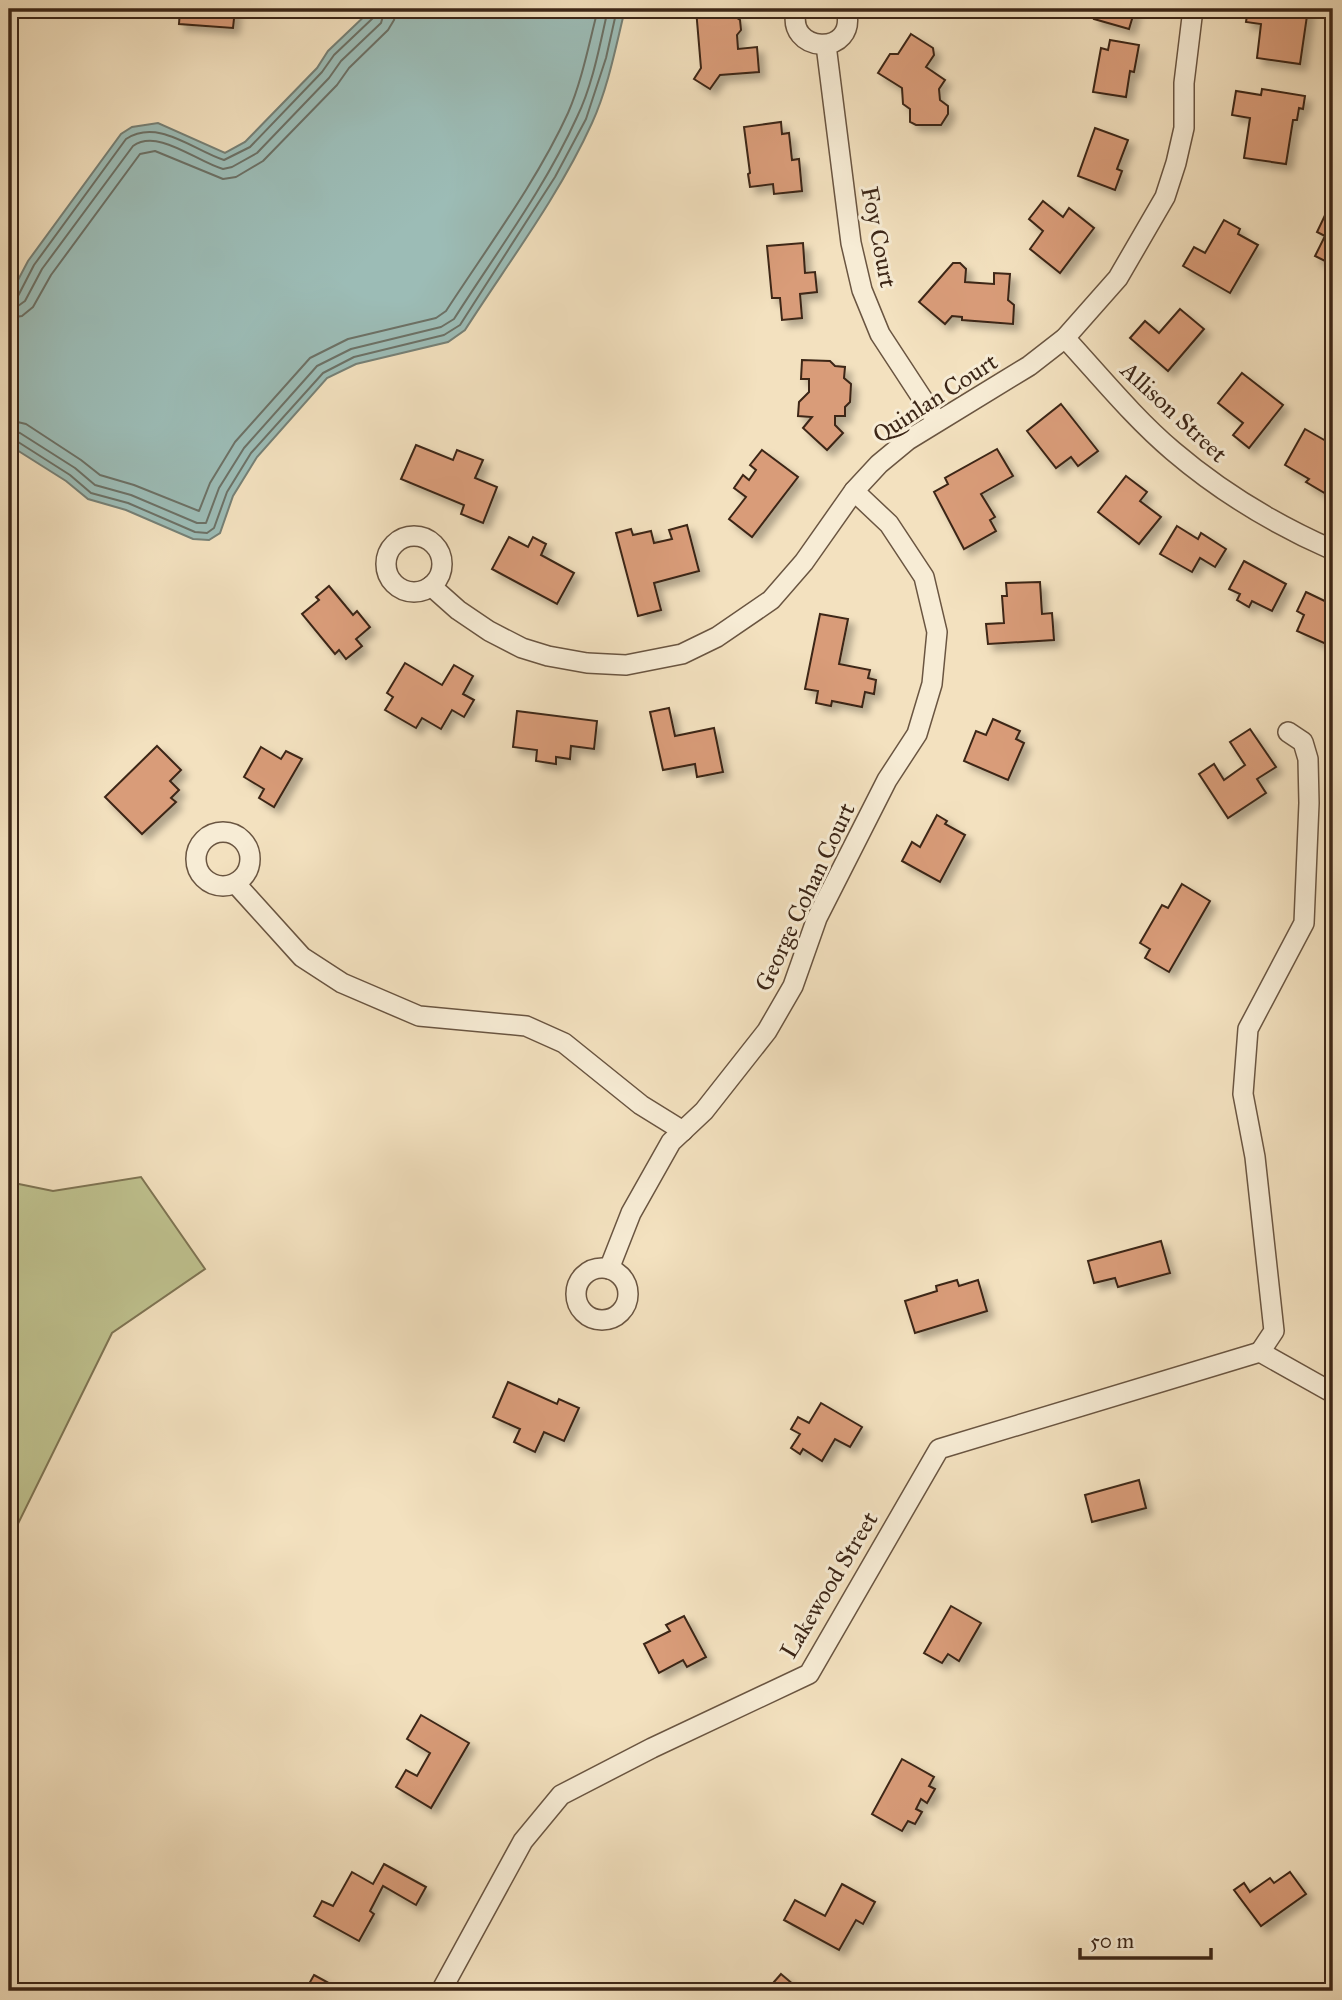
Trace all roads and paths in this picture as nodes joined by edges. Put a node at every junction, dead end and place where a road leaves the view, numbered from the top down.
1 (797, 9) edge
2 (846, 9) edge
3 (1193, 9) edge
4 (826, 45) junction
5 (1065, 338) junction
6 (937, 421) junction
7 (854, 491) junction
8 (1333, 550) edge
9 (432, 586) dead end
10 (1288, 732) dead end
11 (236, 884) dead end
12 (683, 1130) junction
13 (609, 1269) dead end
14 (1260, 1352) junction
15 (1333, 1393) edge
16 (441, 1991) edge

1 - 4 street
2 - 4 street
3 - 5 street, Quinlan Court
4 - 6 street, Foy Court
5 - 6 street, Quinlan Court
5 - 8 street, Allison Street
6 - 7 street, Quinlan Court
7 - 9 street, Quinlan Court
7 - 12 street, George Cohan Court
10 - 14 street
11 - 12 street
12 - 13 street, George Cohan Court
14 - 15 street
14 - 16 street, Lakewood Street

